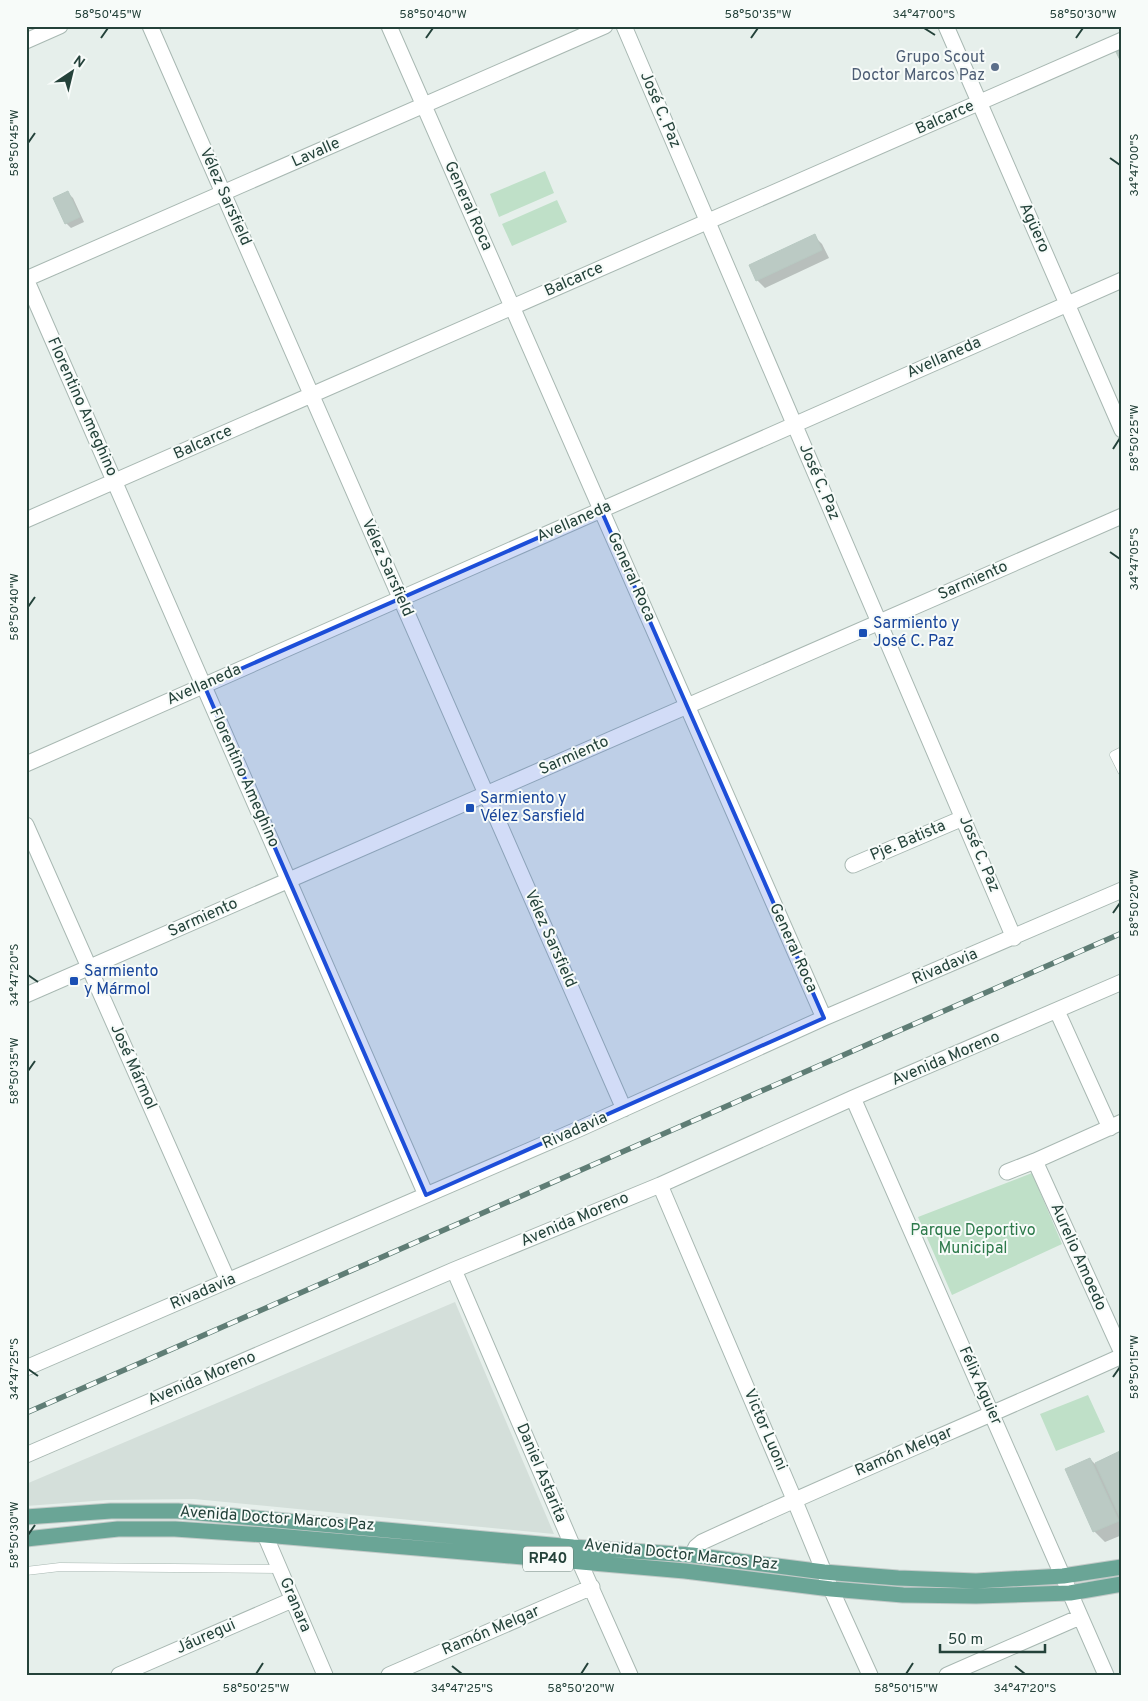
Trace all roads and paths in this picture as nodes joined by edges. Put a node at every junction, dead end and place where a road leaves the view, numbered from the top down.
1 (60, 26) edge
2 (150, 26) edge
3 (389, 26) edge
4 (605, 26) edge
5 (624, 26) edge
6 (946, 26) edge
7 (1122, 40) edge
8 (26, 41) edge
9 (979, 103) junction
10 (424, 106) junction
11 (223, 193) junction
12 (708, 222) junction
13 (26, 279) edge
14 (1122, 280) edge
15 (1067, 304) junction
16 (512, 307) junction
17 (312, 395) junction
18 (795, 424) junction
19 (1122, 430) edge
20 (115, 482) junction
21 (601, 510) junction
22 (1122, 516) edge
23 (26, 520) edge
24 (400, 598) junction
25 (880, 622) junction
26 (204, 686) junction
27 (687, 706) junction
28 (1122, 751) edge
29 (26, 764) edge
30 (1122, 771) edge
31 (486, 794) junction
32 (963, 818) junction
33 (26, 825) edge
34 (853, 865) dead end
35 (289, 881) junction
36 (1122, 890) edge
37 (1014, 938) junction
38 (89, 968) junction
39 (1122, 982) edge
40 (26, 995) edge
41 (1057, 1011) junction
42 (824, 1018) junction
43 (853, 1098) junction
44 (624, 1109) junction
45 (1116, 1125) edge
46 (1035, 1161) junction
47 (1007, 1172) dead end
48 (660, 1185) junction
49 (426, 1195) junction
50 (454, 1270) junction
51 (228, 1281) junction
52 (1122, 1355) edge
53 (27, 1367) edge
54 (993, 1414) junction
55 (26, 1455) edge
56 (794, 1499) junction
57 (26, 1517) edge
58 (265, 1535) junction
59 (26, 1539) edge
60 (573, 1547) junction
61 (692, 1555) junction
62 (580, 1562) junction
63 (1122, 1566) edge
64 (279, 1569) junction
65 (26, 1571) edge
66 (824, 1572) junction
67 (1063, 1576) junction
68 (1122, 1584) edge
69 (592, 1587) junction
70 (831, 1589) junction
71 (1070, 1593) junction
72 (292, 1600) junction
73 (1080, 1617) junction
74 (119, 1675) edge
75 (325, 1675) edge
76 (390, 1675) edge
77 (630, 1675) edge
78 (870, 1675) edge
79 (947, 1675) edge
80 (1106, 1675) edge

1 - 8 street
2 - 11 street, Vélez Sarsfield
3 - 10 street, General Roca
4 - 10 street, Lavalle
5 - 12 street, José C. Paz
6 - 9 street, Agüero
7 - 9 street, Balcarce
9 - 12 street, Balcarce
9 - 15 street, Agüero
10 - 11 street, Lavalle
10 - 16 street, General Roca
11 - 13 street, Lavalle
11 - 17 street, Vélez Sarsfield
12 - 16 street, Balcarce
12 - 18 street, José C. Paz
13 - 20 street, Florentino Ameghino
14 - 15 street, Avellaneda
15 - 18 street, Avellaneda
15 - 19 street, Agüero
16 - 17 street, Balcarce
16 - 21 street, General Roca
17 - 20 street, Balcarce
17 - 24 street, Vélez Sarsfield
18 - 21 street, Avellaneda
18 - 25 street, José C. Paz
20 - 23 street, Balcarce
20 - 26 street, Florentino Ameghino
21 - 24 street, Avellaneda
21 - 27 street, General Roca
22 - 25 street, Sarmiento
24 - 26 street, Avellaneda
24 - 31 street, Vélez Sarsfield
25 - 27 street, Sarmiento
25 - 32 street, José C. Paz
26 - 29 street, Avellaneda
26 - 35 street, Florentino Ameghino
27 - 31 street, Sarmiento
27 - 42 street, General Roca
28 - 30 lane
31 - 35 street, Sarmiento
31 - 44 street, Vélez Sarsfield
32 - 34 street, Pje. Batista
32 - 37 street, José C. Paz
33 - 38 street, José Mármol
35 - 38 street, Sarmiento
35 - 49 street, Florentino Ameghino
36 - 37 street, Rivadavia
37 - 42 street, Rivadavia
38 - 40 street, Sarmiento
38 - 51 street, José Mármol
39 - 41 street, Avenida Moreno
41 - 43 street, Avenida Moreno
41 - 45 street
42 - 44 street, Rivadavia
43 - 48 street, Avenida Moreno
43 - 54 street, Félix Aguier
44 - 49 street, Rivadavia
45 - 46 street
46 - 47 street
46 - 52 street, Aurelio Amoedo
48 - 50 street, Avenida Moreno
48 - 56 street, Victor Luoni
49 - 51 street, Rivadavia
50 - 55 street, Avenida Moreno
50 - 60 street, Daniel Astarita
51 - 53 street, Rivadavia
52 - 54 street, Ramón Melgar
54 - 56 street, Ramón Melgar
54 - 67 street, Félix Aguier
56 - 61 street, Ramón Melgar
56 - 66 street, Victor Luoni
57 - 60 main road, Avenida Doctor Marcos Paz / RP40
58 - 59 main road, Avenida Doctor Marcos Paz / RP40
58 - 62 main road, Avenida Doctor Marcos Paz / RP40
58 - 64 street, Granara
60 - 61 main road, Avenida Doctor Marcos Paz / RP40
60 - 62 street, Daniel Astarita
61 - 66 main road, Avenida Doctor Marcos Paz / RP40
62 - 69 street, Daniel Astarita
62 - 70 main road, Avenida Doctor Marcos Paz / RP40
63 - 67 main road, Avenida Doctor Marcos Paz / RP40
64 - 65 lane
64 - 72 street, Granara
66 - 67 main road, Avenida Doctor Marcos Paz / RP40
66 - 70 street, Victor Luoni
67 - 71 street, Félix Aguier
68 - 71 main road, Avenida Doctor Marcos Paz / RP40
69 - 76 street, Ramón Melgar
69 - 77 street, Daniel Astarita
70 - 71 main road, Avenida Doctor Marcos Paz / RP40
70 - 78 street, Victor Luoni
71 - 73 street, Félix Aguier
72 - 74 street, Jáuregui
72 - 75 street, Granara
73 - 79 street
73 - 80 street, Félix Aguier

